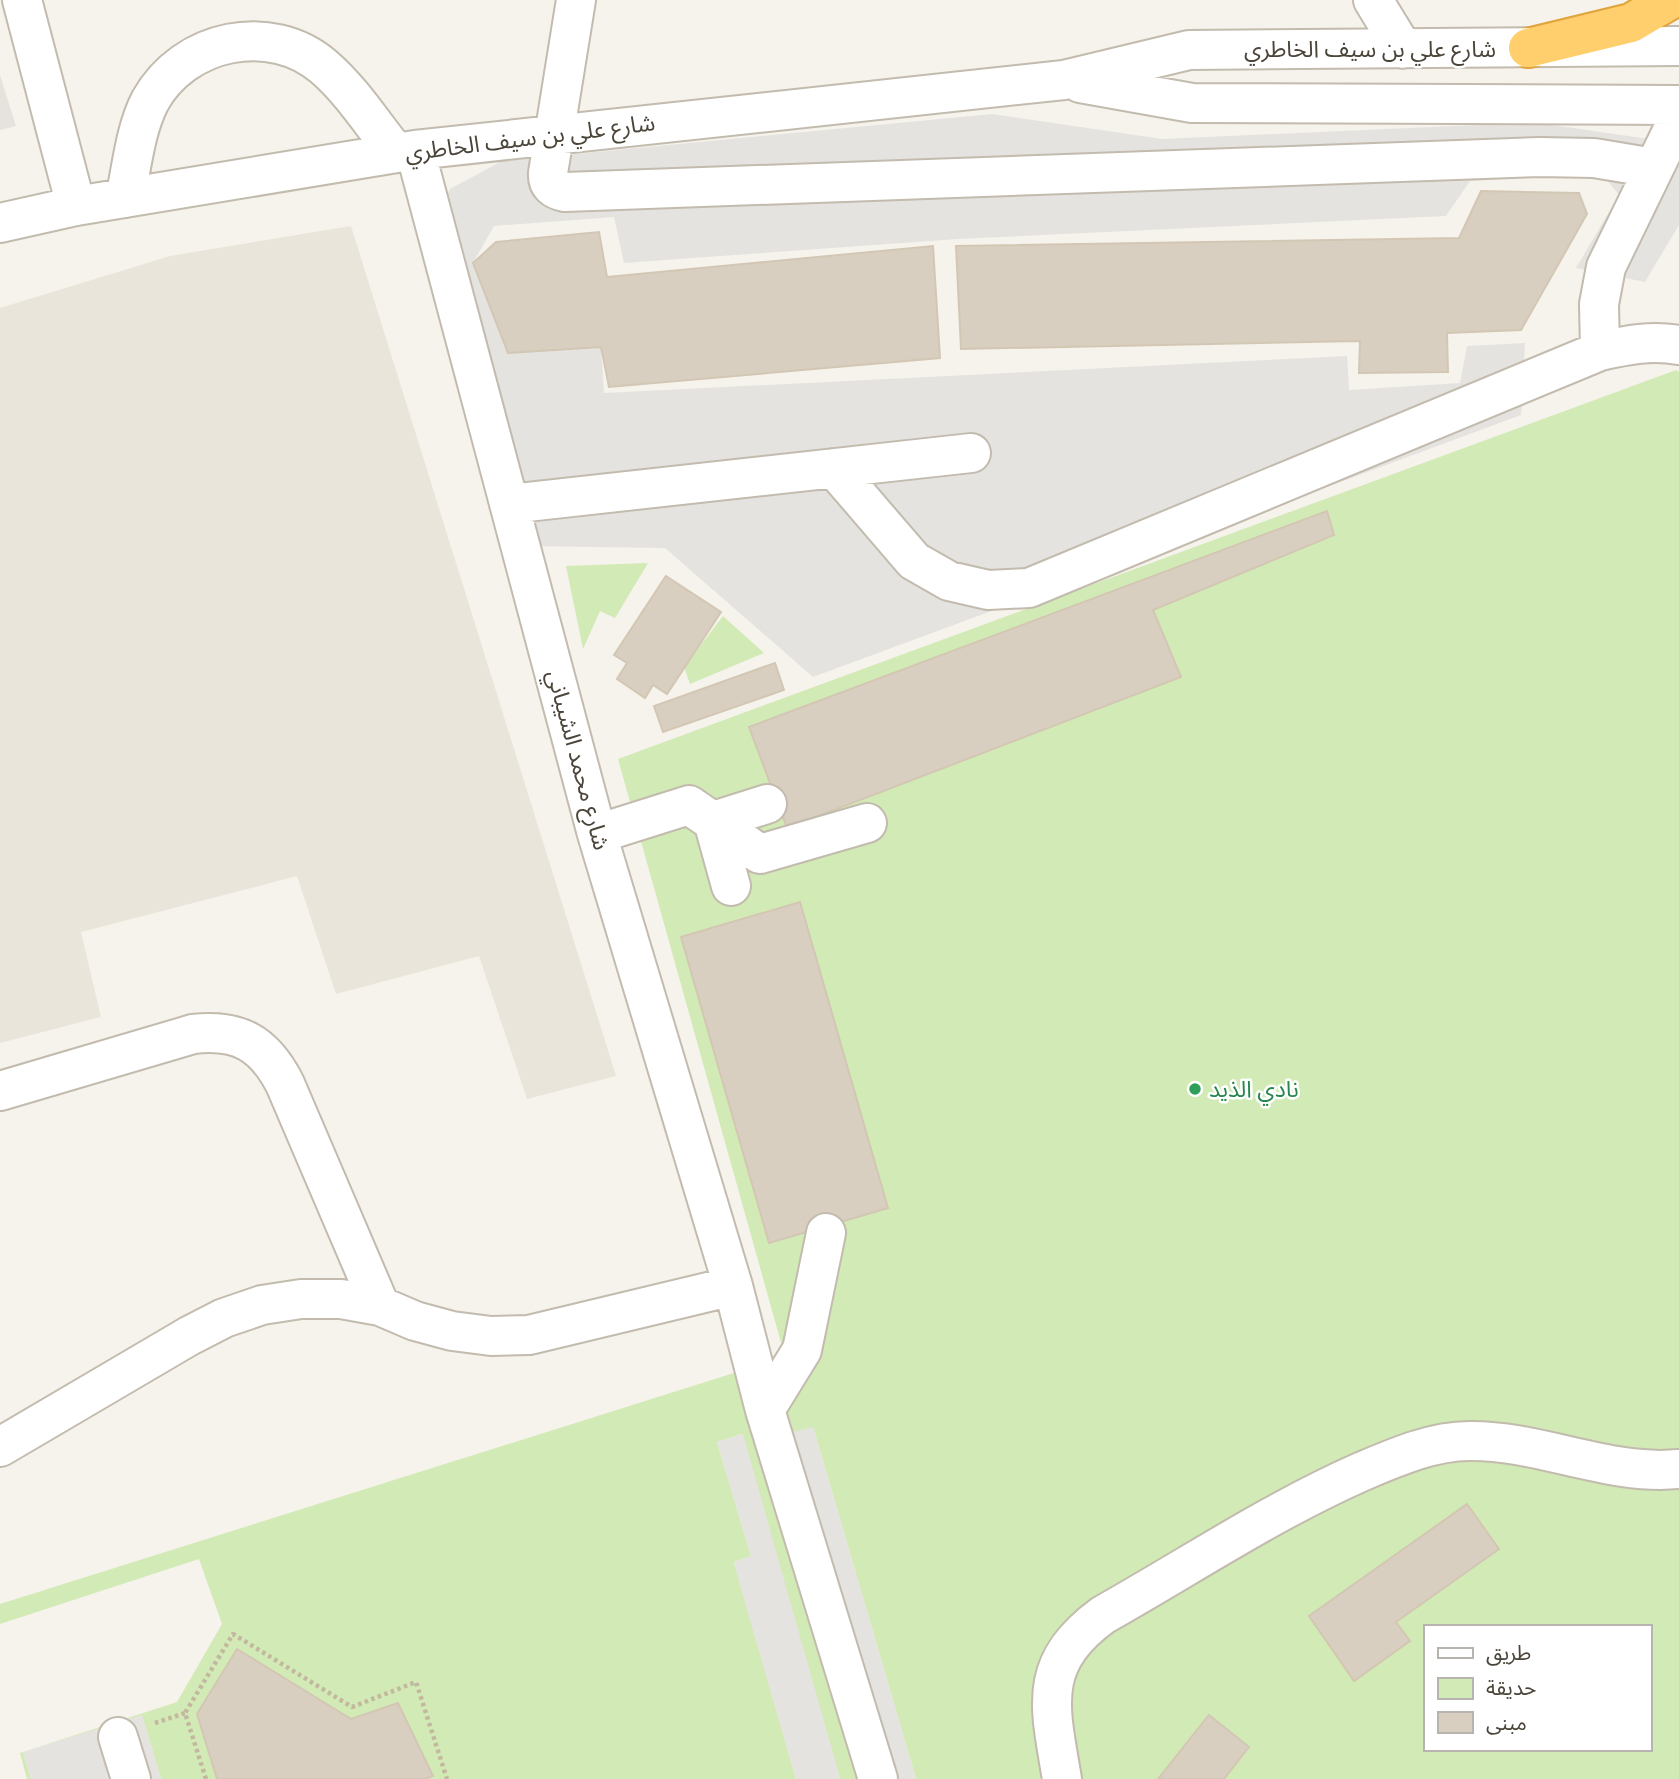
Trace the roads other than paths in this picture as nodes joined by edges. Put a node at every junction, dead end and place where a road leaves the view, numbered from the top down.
1 (22, 0) edge
2 (576, 0) edge
3 (1373, 0) edge
4 (1670, 0) edge
5 (1679, 46) edge
6 (1528, 48) junction
7 (1403, 49) junction
8 (1064, 80) junction
9 (1679, 105) edge
10 (1679, 117) edge
11 (554, 134) junction
12 (406, 151) junction
13 (1654, 168) junction
14 (125, 198) junction
15 (76, 206) junction
16 (0, 223) edge
17 (1679, 345) edge
18 (1600, 351) junction
19 (971, 453) dead end
20 (834, 468) junction
21 (509, 504) junction
22 (767, 804) dead end
23 (713, 821) junction
24 (867, 823) dead end
25 (597, 834) junction
26 (731, 886) dead end
27 (0, 1091) edge
28 (826, 1233) dead end
29 (733, 1286) junction
30 (380, 1306) junction
31 (765, 1410) junction
32 (0, 1447) edge
33 (1679, 1469) edge
34 (118, 1737) dead end
35 (131, 1779) edge
36 (878, 1779) edge
37 (1062, 1779) edge

1 - 15 street
2 - 11 street
3 - 7 street
4 - 6 highway
5 - 6 street, شارع علي بن سيف الخاطري
6 - 7 street, شارع علي بن سيف الخاطري
7 - 8 street, شارع علي بن سيف الخاطري
8 - 9 street, شارع علي بن سيف الخاطري
8 - 11 street, شارع علي بن سيف الخاطري
10 - 13 street
11 - 12 street, شارع علي بن سيف الخاطري
11 - 13 street
12 - 14 street, شارع علي بن سيف الخاطري
12 - 14 street
12 - 21 street, شارع محمد الشيباني
13 - 18 street
14 - 15 street, شارع علي بن سيف الخاطري
15 - 16 street, شارع علي بن سيف الخاطري
17 - 18 street
18 - 20 street
19 - 20 street
20 - 21 street
21 - 25 street, شارع محمد الشيباني
22 - 23 street
23 - 24 street
23 - 25 street
23 - 26 street
25 - 29 street, شارع محمد الشيباني
27 - 30 street
28 - 31 street
29 - 30 street
29 - 31 street, شارع محمد الشيباني
30 - 32 street
31 - 36 street, شارع محمد الشيباني
33 - 37 street
34 - 35 street

